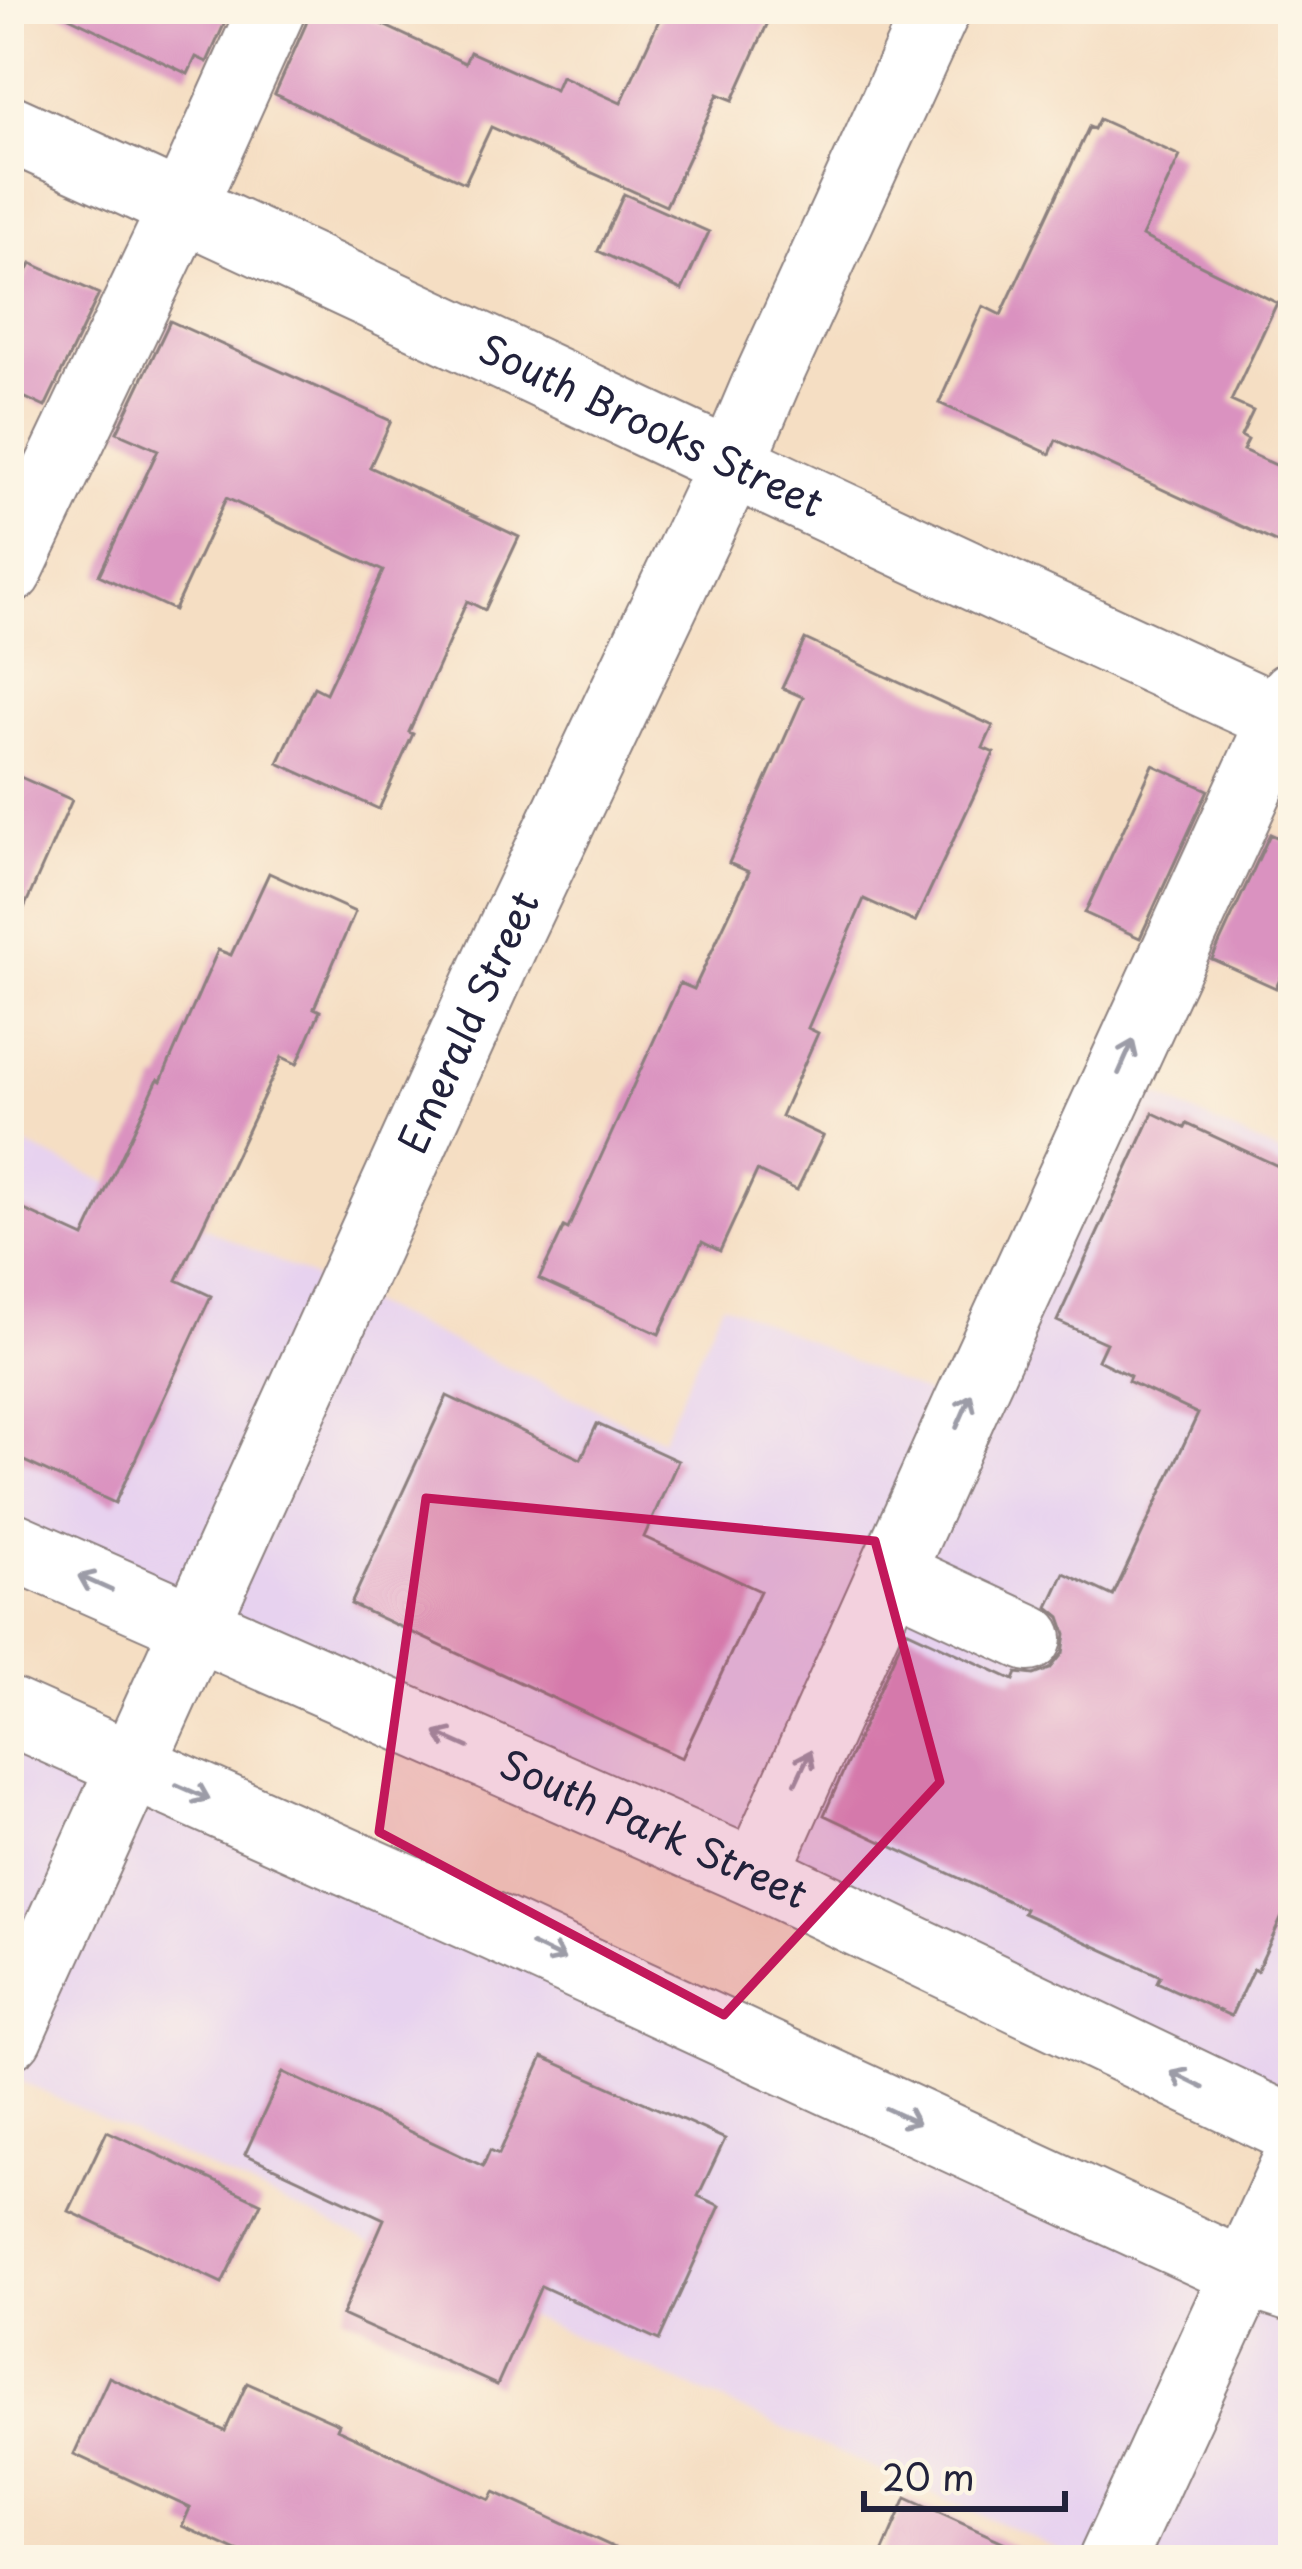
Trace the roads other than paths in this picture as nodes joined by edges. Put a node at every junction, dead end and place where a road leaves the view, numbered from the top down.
1 (272, 9) edge
2 (937, 9) edge
3 (9, 128) edge
4 (183, 206) junction
5 (731, 465) junction
6 (9, 571) edge
7 (1289, 712) edge
8 (9, 1544) edge
9 (891, 1574) junction
10 (194, 1626) junction
11 (1029, 1637) dead end
12 (9, 1711) edge
13 (132, 1766) junction
14 (756, 1874) junction
15 (9, 2036) edge
16 (1293, 2130) edge
17 (1293, 2167) edge
18 (1269, 2282) edge
19 (1112, 2560) edge

1 - 4 street
2 - 5 street, Emerald Street
3 - 4 street, South Brooks Street
4 - 5 street, South Brooks Street
4 - 6 street
5 - 7 street, South Brooks Street
5 - 10 street, Emerald Street
9 -> 7 street
10 -> 8 street, South Park Street
9 - 11 street
14 -> 9 street
10 - 13 street, Emerald Street
14 -> 10 street, South Park Street
12 - 13 street
13 - 15 street, Emerald Street
13 -> 18 street
16 -> 14 street, South Park Street
17 - 18 street
18 - 19 street

